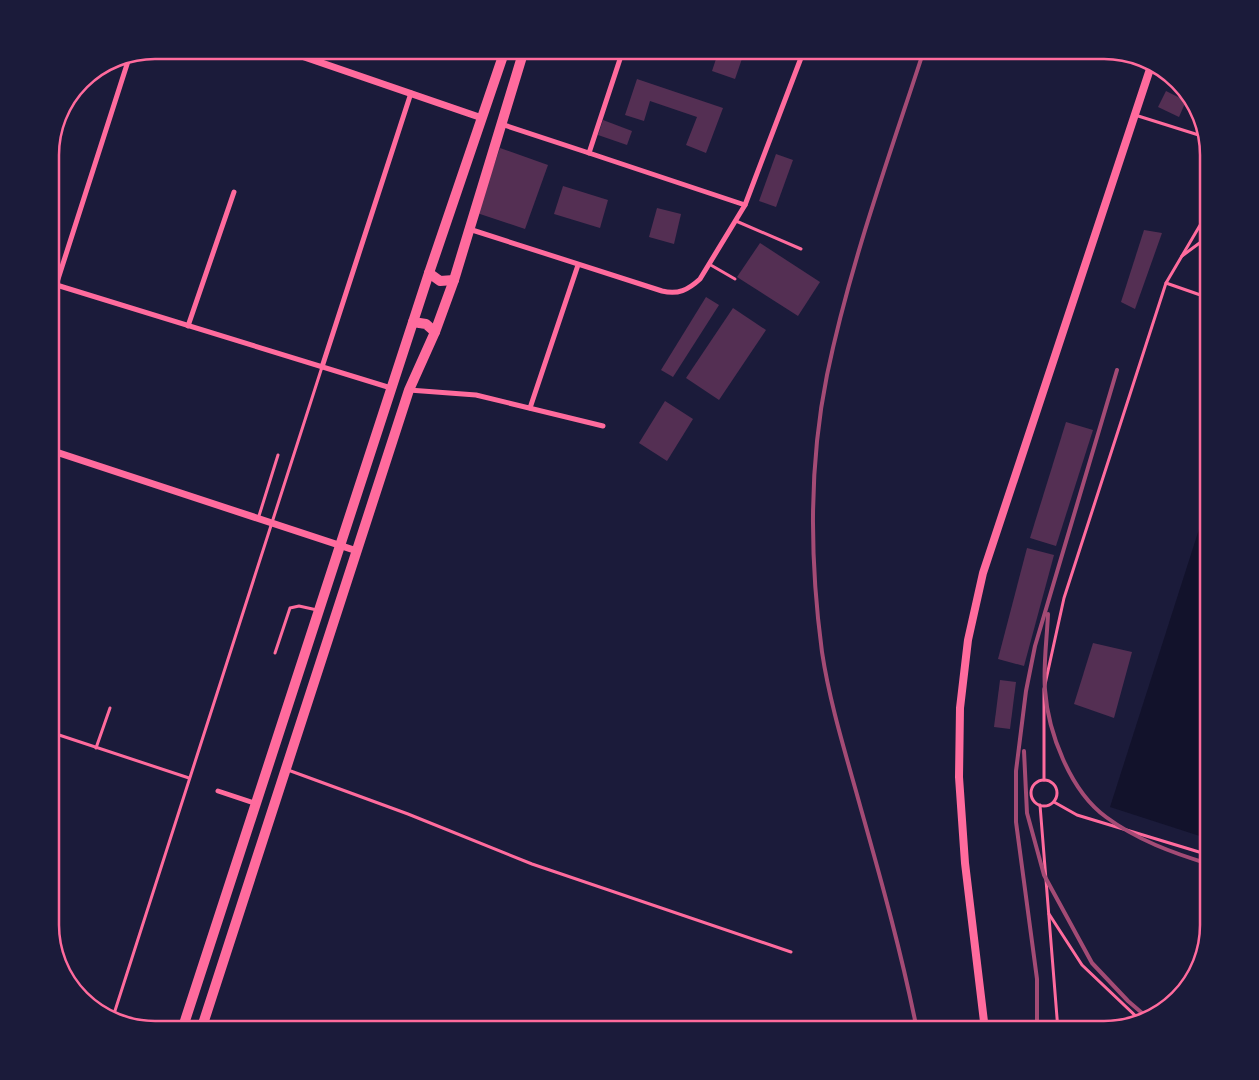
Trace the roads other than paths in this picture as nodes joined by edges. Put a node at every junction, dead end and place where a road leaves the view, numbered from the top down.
1 (311, 59) edge
2 (502, 59) edge
3 (521, 59) edge
4 (620, 59) edge
5 (801, 59) edge
6 (127, 63) edge
7 (1150, 70) edge
8 (411, 93) junction
9 (1135, 114) junction
10 (482, 118) junction
11 (500, 123) junction
12 (1198, 135) edge
13 (590, 153) junction
14 (234, 192) dead end
15 (745, 205) junction
16 (736, 221) junction
17 (1200, 224) edge
18 (469, 229) junction
19 (1200, 243) edge
20 (801, 249) dead end
21 (1179, 258) junction
22 (709, 264) junction
23 (578, 265) junction
24 (429, 272) junction
25 (59, 276) edge
26 (736, 278) dead end
27 (454, 280) junction
28 (1166, 283) junction
29 (59, 286) edge
30 (1200, 295) edge
31 (413, 322) junction
32 (188, 326) junction
33 (435, 332) junction
34 (322, 367) junction
35 (392, 388) junction
36 (409, 390) junction
37 (530, 408) junction
38 (603, 426) dead end
39 (59, 453) edge
40 (278, 455) dead end
41 (258, 519) junction
42 (272, 524) junction
43 (341, 546) junction
44 (357, 551) junction
45 (320, 611) junction
46 (275, 652) dead end
47 (110, 708) dead end
48 (59, 735) edge
49 (96, 748) junction
50 (285, 769) junction
51 (189, 778) junction
52 (1044, 780) junction
53 (218, 790) dead end
54 (1054, 802) junction
55 (256, 804) junction
56 (1040, 805) junction
57 (1200, 852) edge
58 (1047, 911) junction
59 (791, 952) dead end
60 (115, 1012) edge
61 (1136, 1016) edge
62 (185, 1021) edge
63 (204, 1021) edge
64 (984, 1021) edge
65 (1057, 1021) edge

1 - 8 street
2 - 10 highway
3 - 11 highway
4 - 13 street
5 - 15 street
6 - 25 street
7 - 9 main road
8 - 10 street
8 - 34 street
9 - 12 lane
9 - 64 main road
10 - 24 highway
11 - 13 street
11 - 18 highway
13 - 15 street
14 - 32 street
15 - 16 street
16 - 20 lane
16 - 22 street
17 - 21 lane
18 - 23 street
18 - 27 highway
19 - 21 lane
21 - 28 lane
22 - 23 street
22 - 26 lane
23 - 37 street
24 - 27 highway
24 - 31 highway
27 - 33 highway
28 - 30 lane
28 - 52 lane
29 - 32 street
31 - 33 highway
31 - 35 highway
32 - 34 street
33 - 36 highway
34 - 35 street
34 - 42 lane
35 - 43 highway
36 - 37 street
36 - 44 highway
37 - 38 street
39 - 41 street
40 - 41 lane
41 - 42 street
42 - 43 street
42 - 51 lane
43 - 44 street
43 - 45 highway
44 - 50 highway
45 - 46 lane
45 - 55 highway
47 - 49 lane
48 - 49 lane
49 - 51 lane
50 - 59 lane
50 - 63 highway
51 - 60 lane
52 - 54 lane
52 - 56 lane
53 - 55 street
54 - 56 lane
54 - 57 lane
55 - 62 highway
56 - 58 lane
58 - 61 lane
58 - 65 lane

